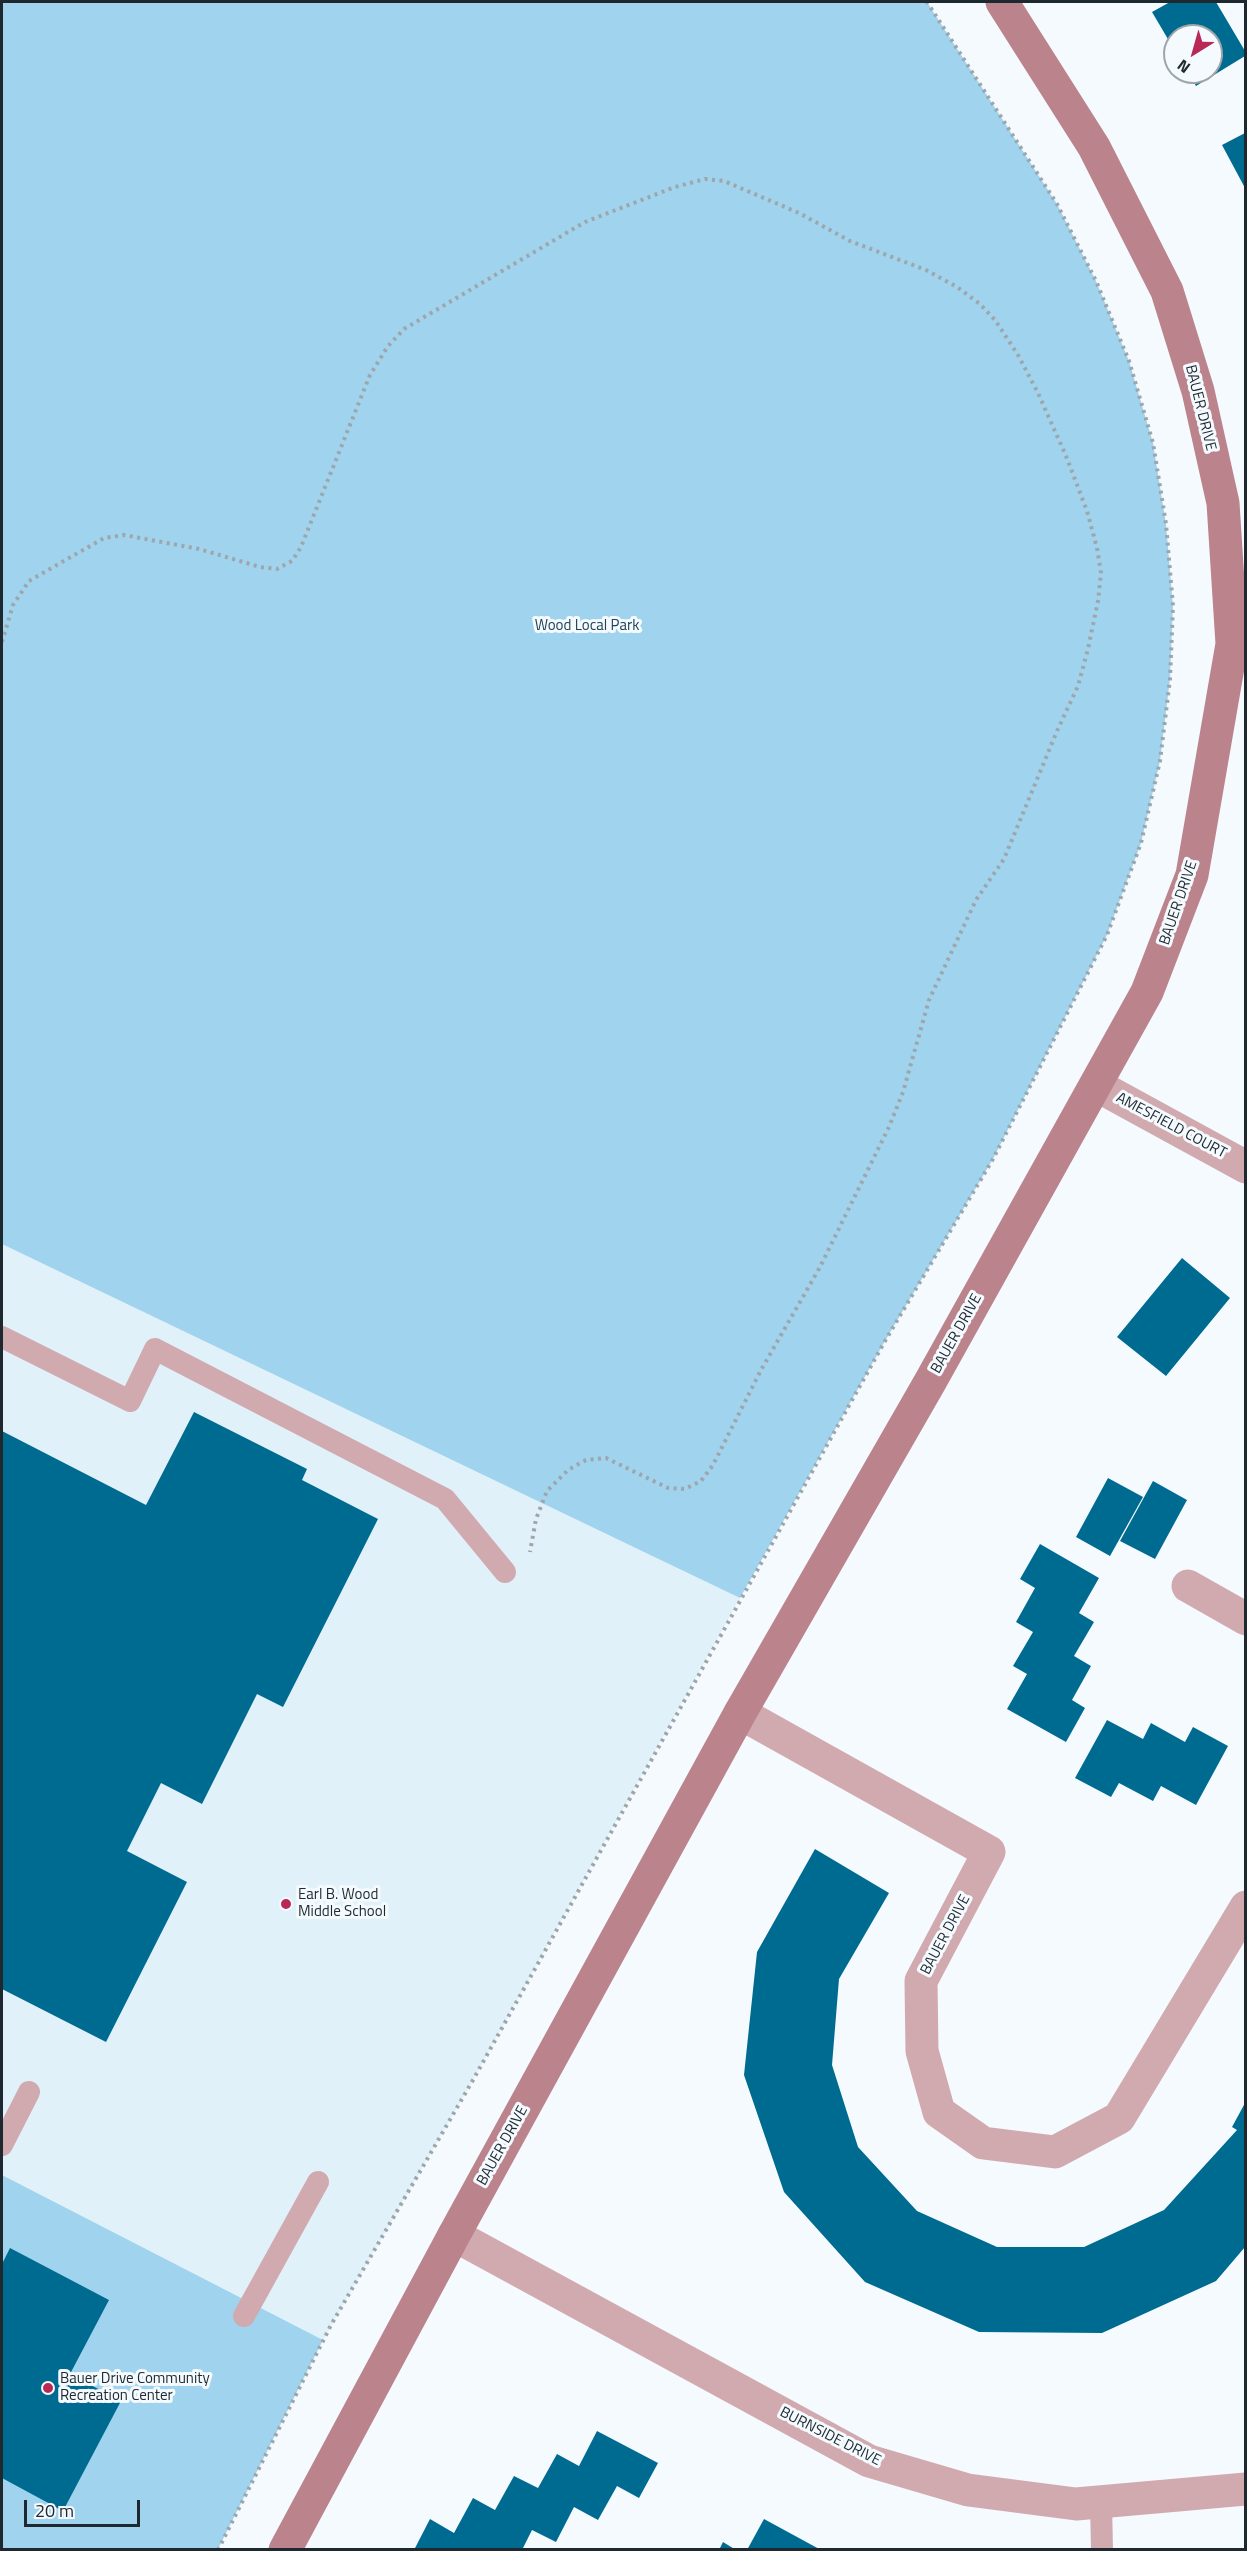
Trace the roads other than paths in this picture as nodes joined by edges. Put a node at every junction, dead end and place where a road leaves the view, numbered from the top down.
1 (1002, 2) edge
2 (1239, 645) edge
3 (1096, 1085) junction
4 (1245, 1167) edge
5 (2, 1337) edge
6 (506, 1572) dead end
7 (1188, 1586) dead end
8 (1245, 1619) edge
9 (740, 1713) junction
10 (1245, 1907) edge
11 (29, 2092) dead end
12 (2, 2145) edge
13 (318, 2182) dead end
14 (454, 2235) junction
15 (244, 2316) dead end
16 (1245, 2489) edge
17 (1101, 2502) junction
18 (285, 2550) edge
19 (1102, 2550) edge

1 - 2 street, BAUER DRIVE
2 - 3 street, BAUER DRIVE
3 - 4 street, AMESFIELD COURT
3 - 9 street, BAUER DRIVE
5 - 6 lane
7 - 8 street
9 - 10 street, BAUER DRIVE
9 - 14 street, BAUER DRIVE
11 - 12 lane
13 - 15 lane
14 - 17 street, BURNSIDE DRIVE
14 - 18 street, BAUER DRIVE
16 - 17 street, BURNSIDE DRIVE
17 - 19 lane

